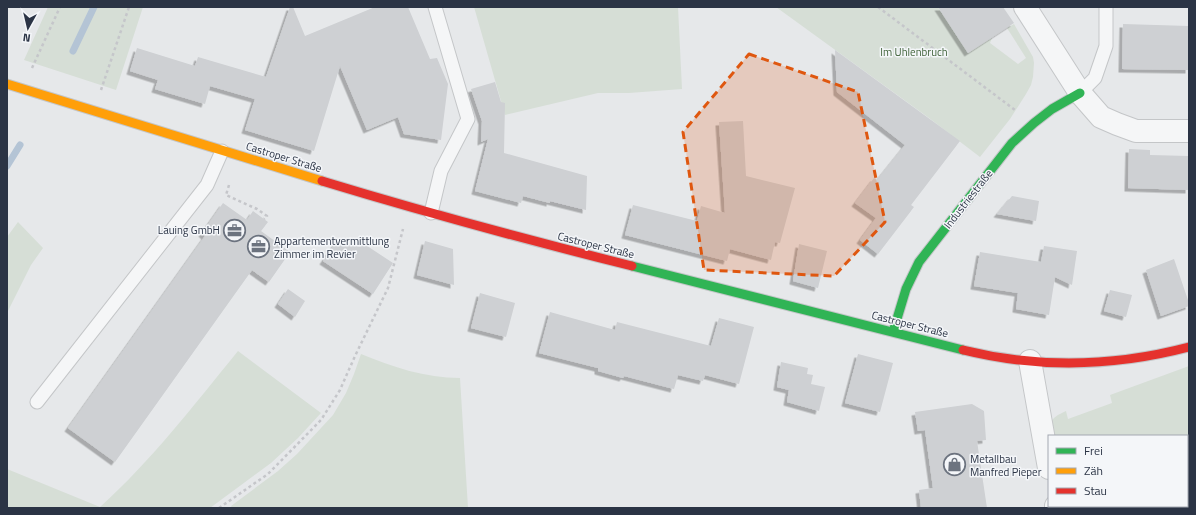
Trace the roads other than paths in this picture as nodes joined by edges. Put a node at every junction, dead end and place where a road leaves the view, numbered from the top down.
1 (435, 7) edge
2 (1025, 7) edge
3 (1106, 7) edge
4 (7, 84) edge
5 (1080, 93) junction
6 (1189, 131) edge
7 (222, 151) junction
8 (431, 213) junction
9 (893, 332) junction
10 (1189, 347) edge
11 (1030, 361) junction
12 (37, 402) dead end
13 (1048, 462) edge

1 - 8 lane
2 - 5 street
3 - 5 lane
4 - 7 main road, Castroper Straße
5 - 6 street
5 - 9 main road, Industriestraße
7 - 8 main road, Castroper Straße
7 - 12 lane
8 - 9 main road, Castroper Straße
9 - 11 main road, Castroper Straße
10 - 11 main road, Castroper Straße
11 - 13 street

